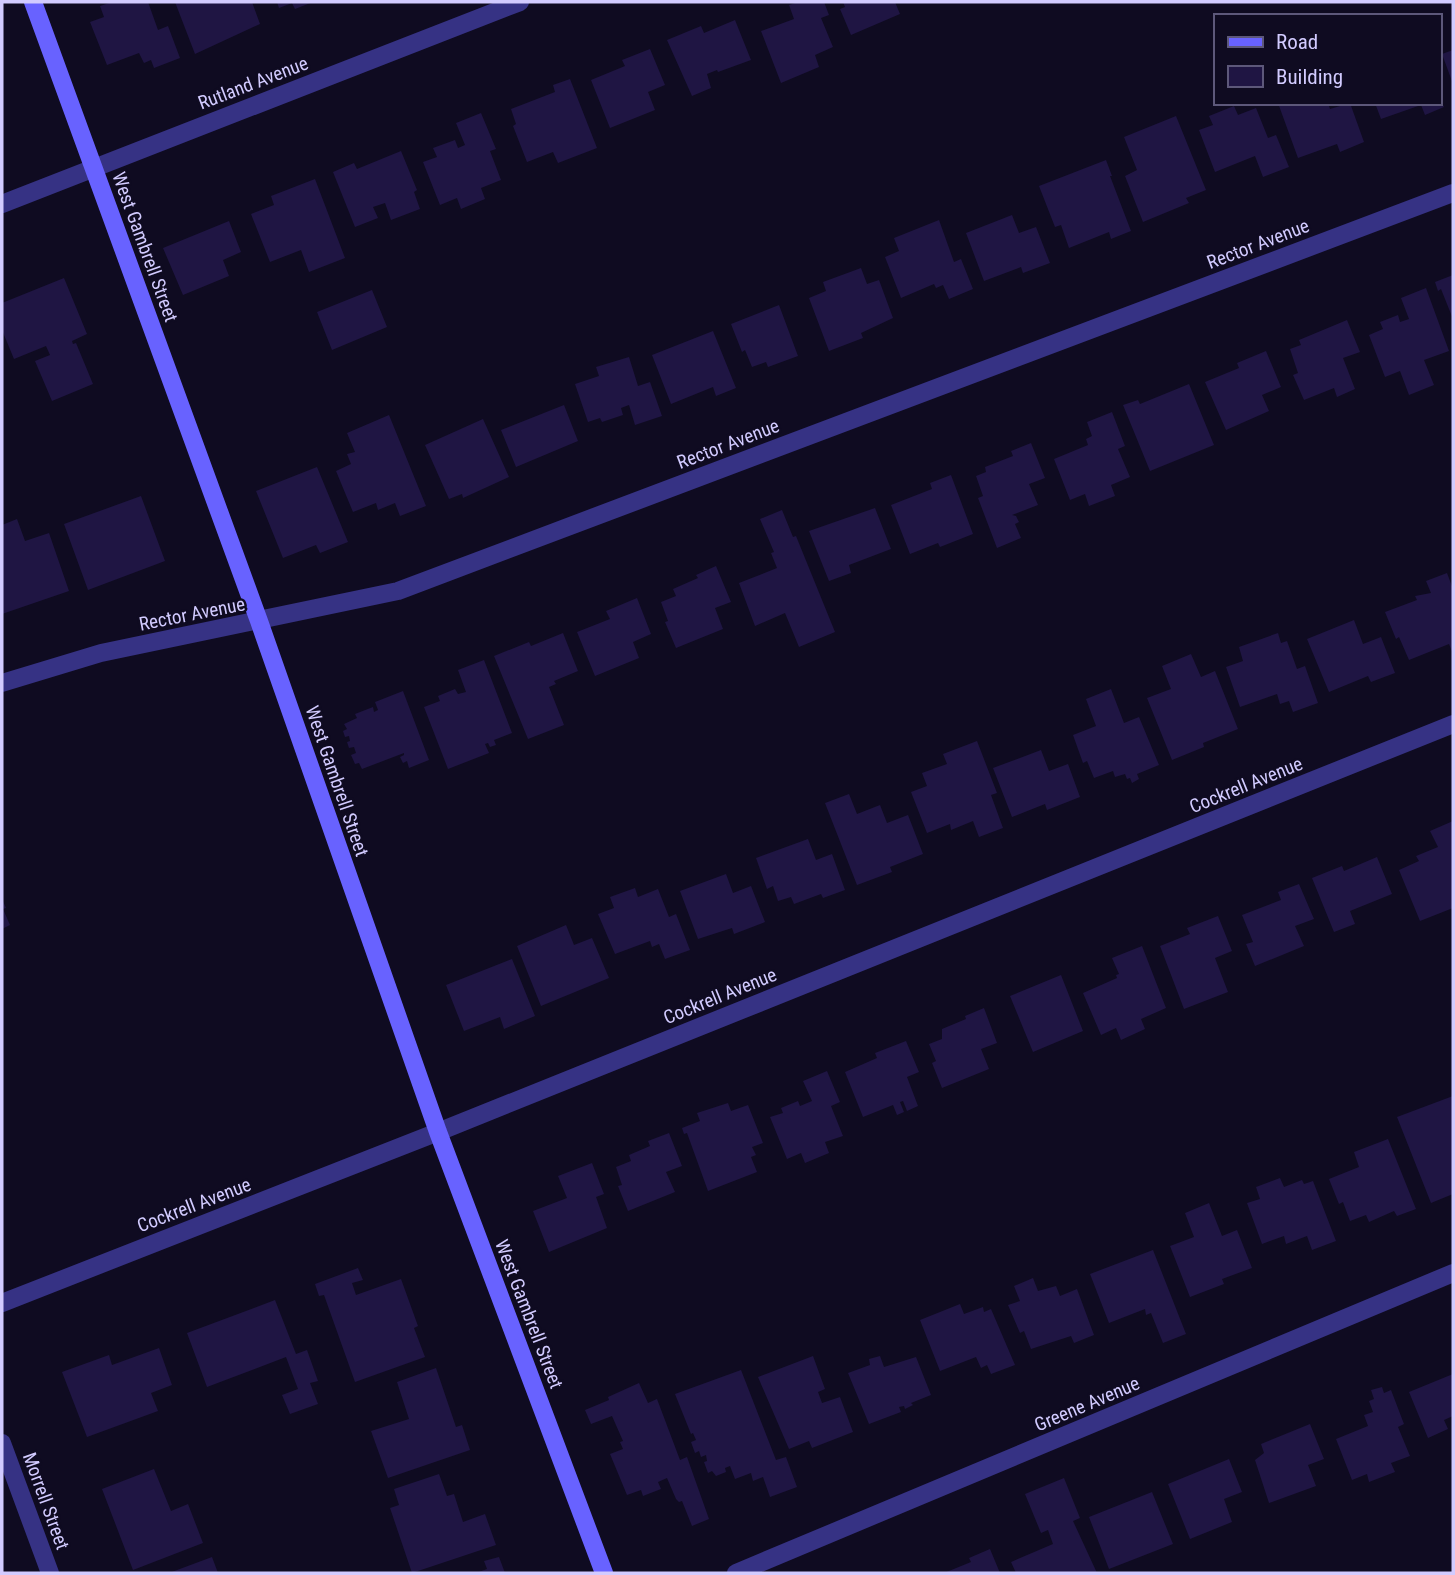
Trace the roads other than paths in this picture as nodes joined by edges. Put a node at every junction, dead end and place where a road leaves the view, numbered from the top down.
1 (33, 2) edge
2 (520, 2) edge
3 (94, 168) junction
4 (1453, 193) edge
5 (2, 204) edge
6 (259, 621) junction
7 (2, 683) edge
8 (1453, 724) edge
9 (438, 1132) junction
10 (1453, 1273) edge
11 (2, 1303) edge
12 (2, 1443) edge
13 (50, 1573) edge
14 (604, 1573) edge
15 (736, 1573) edge

1 - 3 street, West Gambrell Street
2 - 3 street, Rutland Avenue
3 - 5 street, Rutland Avenue
3 - 6 street, West Gambrell Street
4 - 6 street, Rector Avenue
6 - 7 street, Rector Avenue
6 - 9 street, West Gambrell Street
8 - 9 street, Cockrell Avenue
9 - 11 street, Cockrell Avenue
9 - 14 street, West Gambrell Street
10 - 15 street, Greene Avenue
12 - 13 street, Morrell Street

